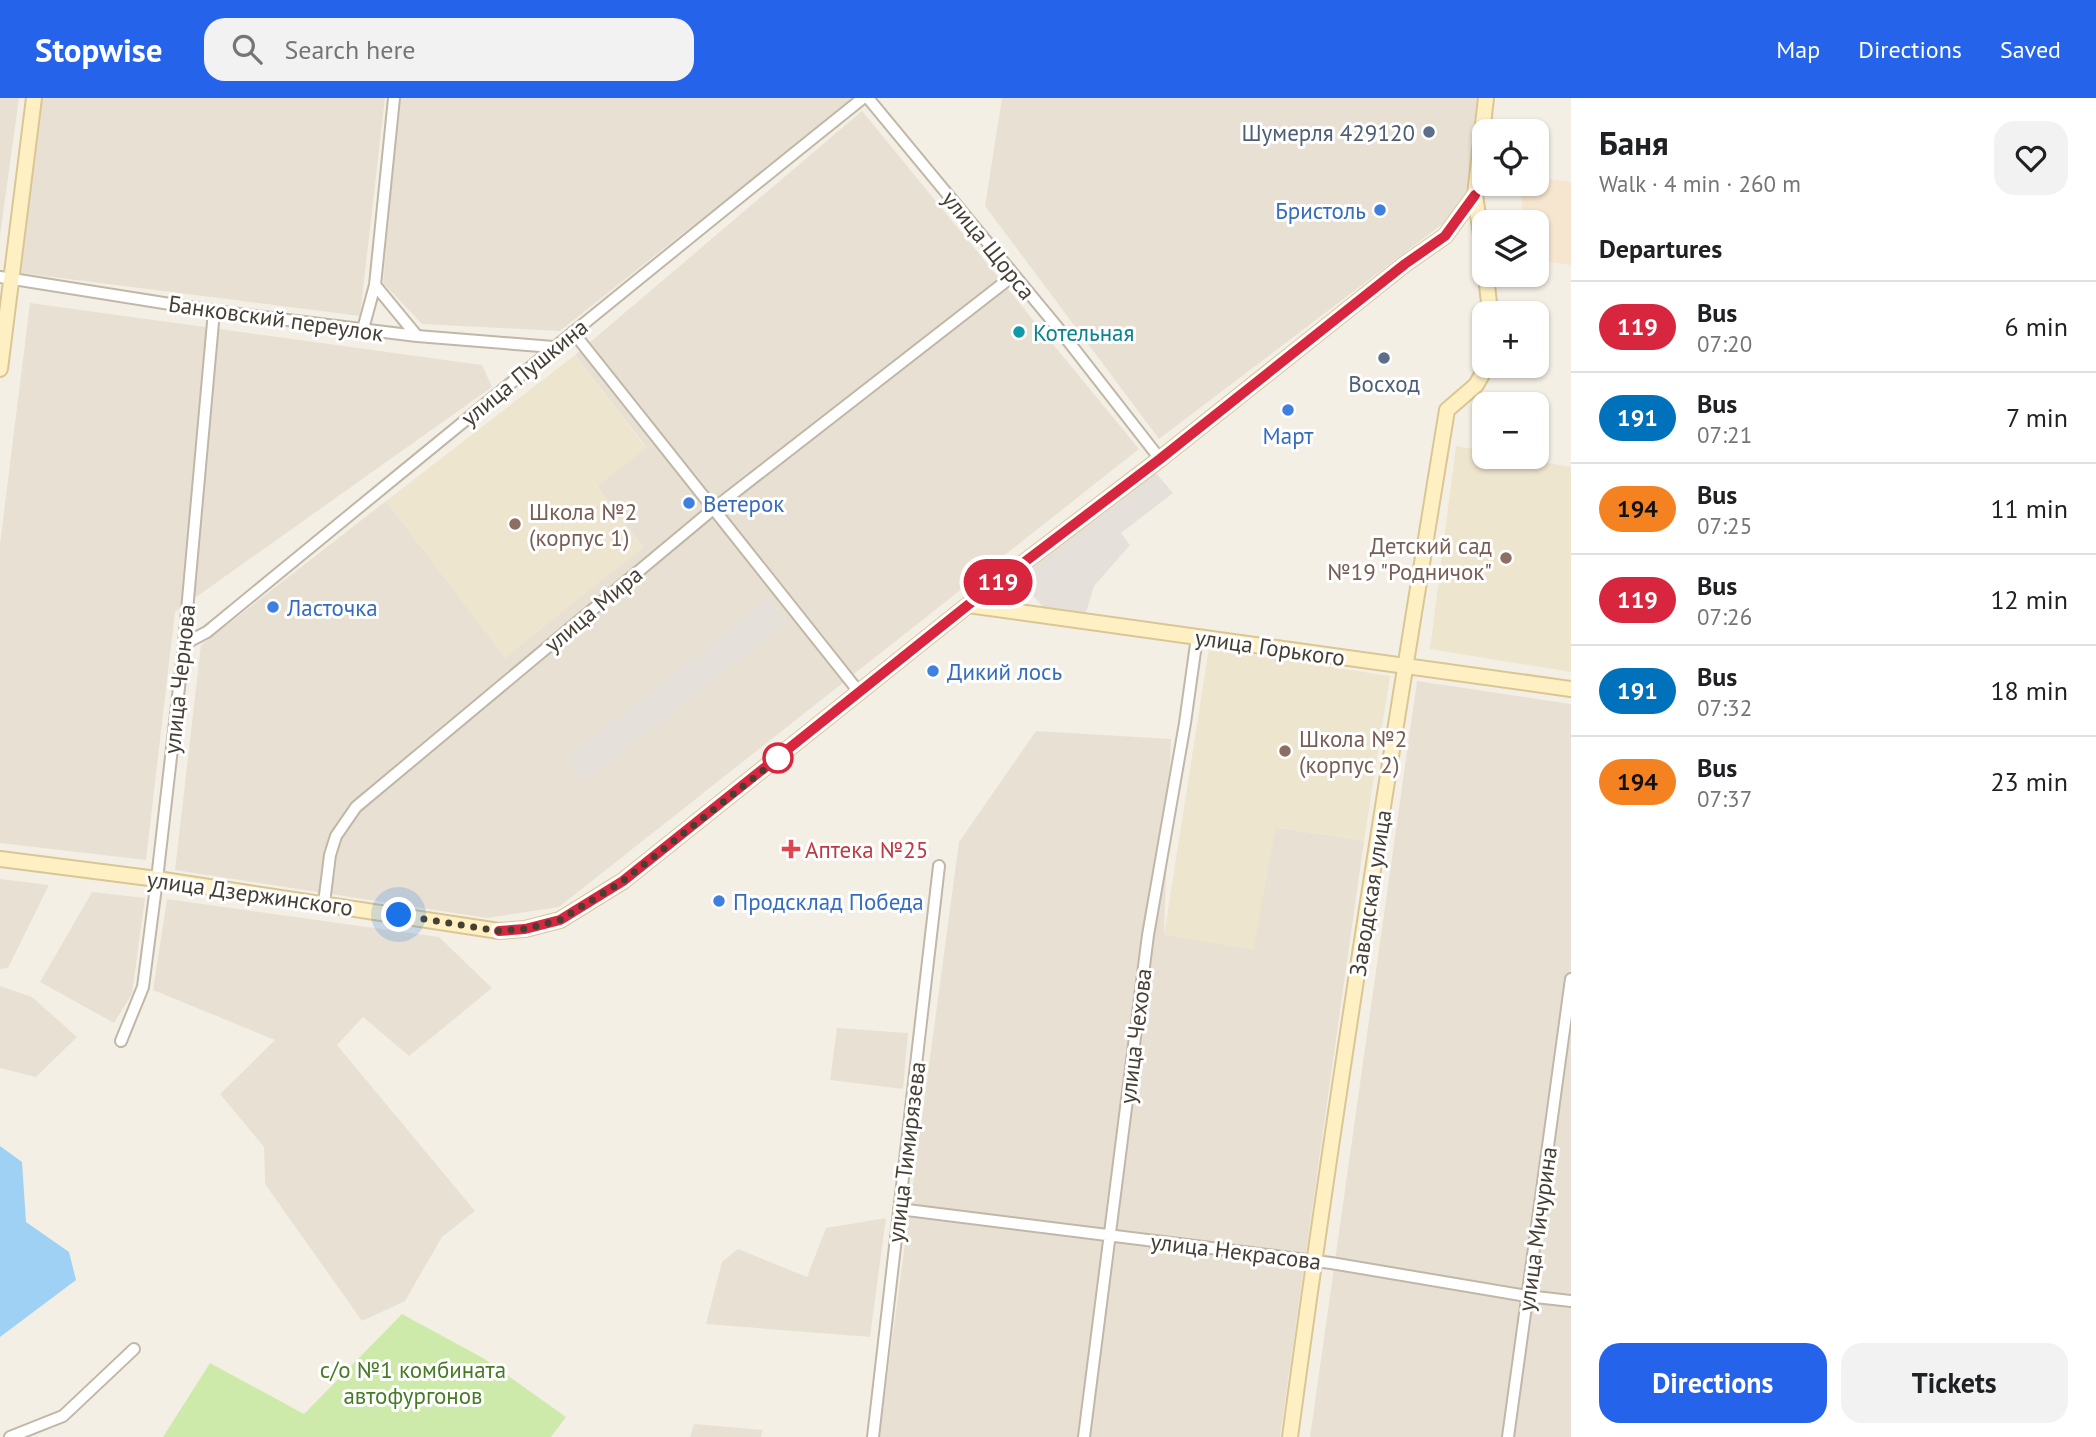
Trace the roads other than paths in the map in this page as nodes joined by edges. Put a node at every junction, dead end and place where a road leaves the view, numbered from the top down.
1 (34, 98) edge
2 (394, 98) edge
3 (863, 98) edge
4 (868, 98) edge
5 (1486, 98) edge
6 (1484, 119) edge
7 (1474, 196) edge
8 (1014, 275) junction
9 (5, 278) edge
10 (375, 285) junction
11 (214, 311) junction
12 (363, 329) junction
13 (573, 332) junction
14 (417, 336) junction
15 (553, 347) junction
16 (0, 369) edge
17 (1480, 378) edge
18 (1160, 459) junction
19 (712, 510) junction
20 (968, 605) junction
21 (1197, 637) junction
22 (184, 644) junction
23 (1405, 665) junction
24 (1571, 689) edge
25 (859, 692) junction
26 (0, 859) edge
27 (939, 866) dead end
28 (157, 879) junction
29 (324, 903) junction
30 (1571, 979) edge
31 (121, 1041) dead end
32 (900, 1209) junction
33 (1110, 1234) junction
34 (1313, 1261) junction
35 (1527, 1296) junction
36 (1571, 1301) edge
37 (134, 1349) dead end
38 (10, 1437) edge
39 (873, 1437) edge
40 (1084, 1437) edge
41 (1290, 1437) edge
42 (1508, 1437) edge

1 - 9 street
2 - 10 street
3 - 13 street, улица Пушкина
4 - 8 street, улица Щорса
5 - 6 street
7 - 18 street, улица Дзержинского
8 - 18 street, улица Щорса
8 - 19 street, улица Мира
9 - 11 street, Банковский переулок
9 - 16 street
10 - 12 street
10 - 14 street
11 - 12 street, Банковский переулок
11 - 22 street, улица Чернова
12 - 14 street, Банковский переулок
13 - 15 street, улица Пушкина
13 - 19 street
14 - 15 street, Банковский переулок
15 - 22 street, улица Пушкина
17 - 23 street, Заводская улица
18 - 20 street, улица Дзержинского
19 - 25 street
19 - 29 street, улица Мира
20 - 21 street, улица Горького
20 - 25 street, улица Дзержинского
21 - 23 street, улица Горького
21 - 33 street, улица Чехова
22 - 28 street, улица Чернова
23 - 24 street, улица Горького
23 - 34 street, Заводская улица
25 - 29 street, улица Дзержинского
26 - 28 street, улица Дзержинского
27 - 32 street, улица Тимирязева
28 - 29 street, улица Дзержинского
28 - 31 street, улица Чернова
30 - 35 street, улица Мичурина
32 - 33 street, улица Некрасова
32 - 39 street, улица Тимирязева
33 - 34 street, улица Некрасова
33 - 40 street, улица Чехова
34 - 35 street, улица Некрасова
34 - 41 street, Заводская улица
35 - 36 street, улица Некрасова
35 - 42 street, улица Мичурина
37 - 38 street

